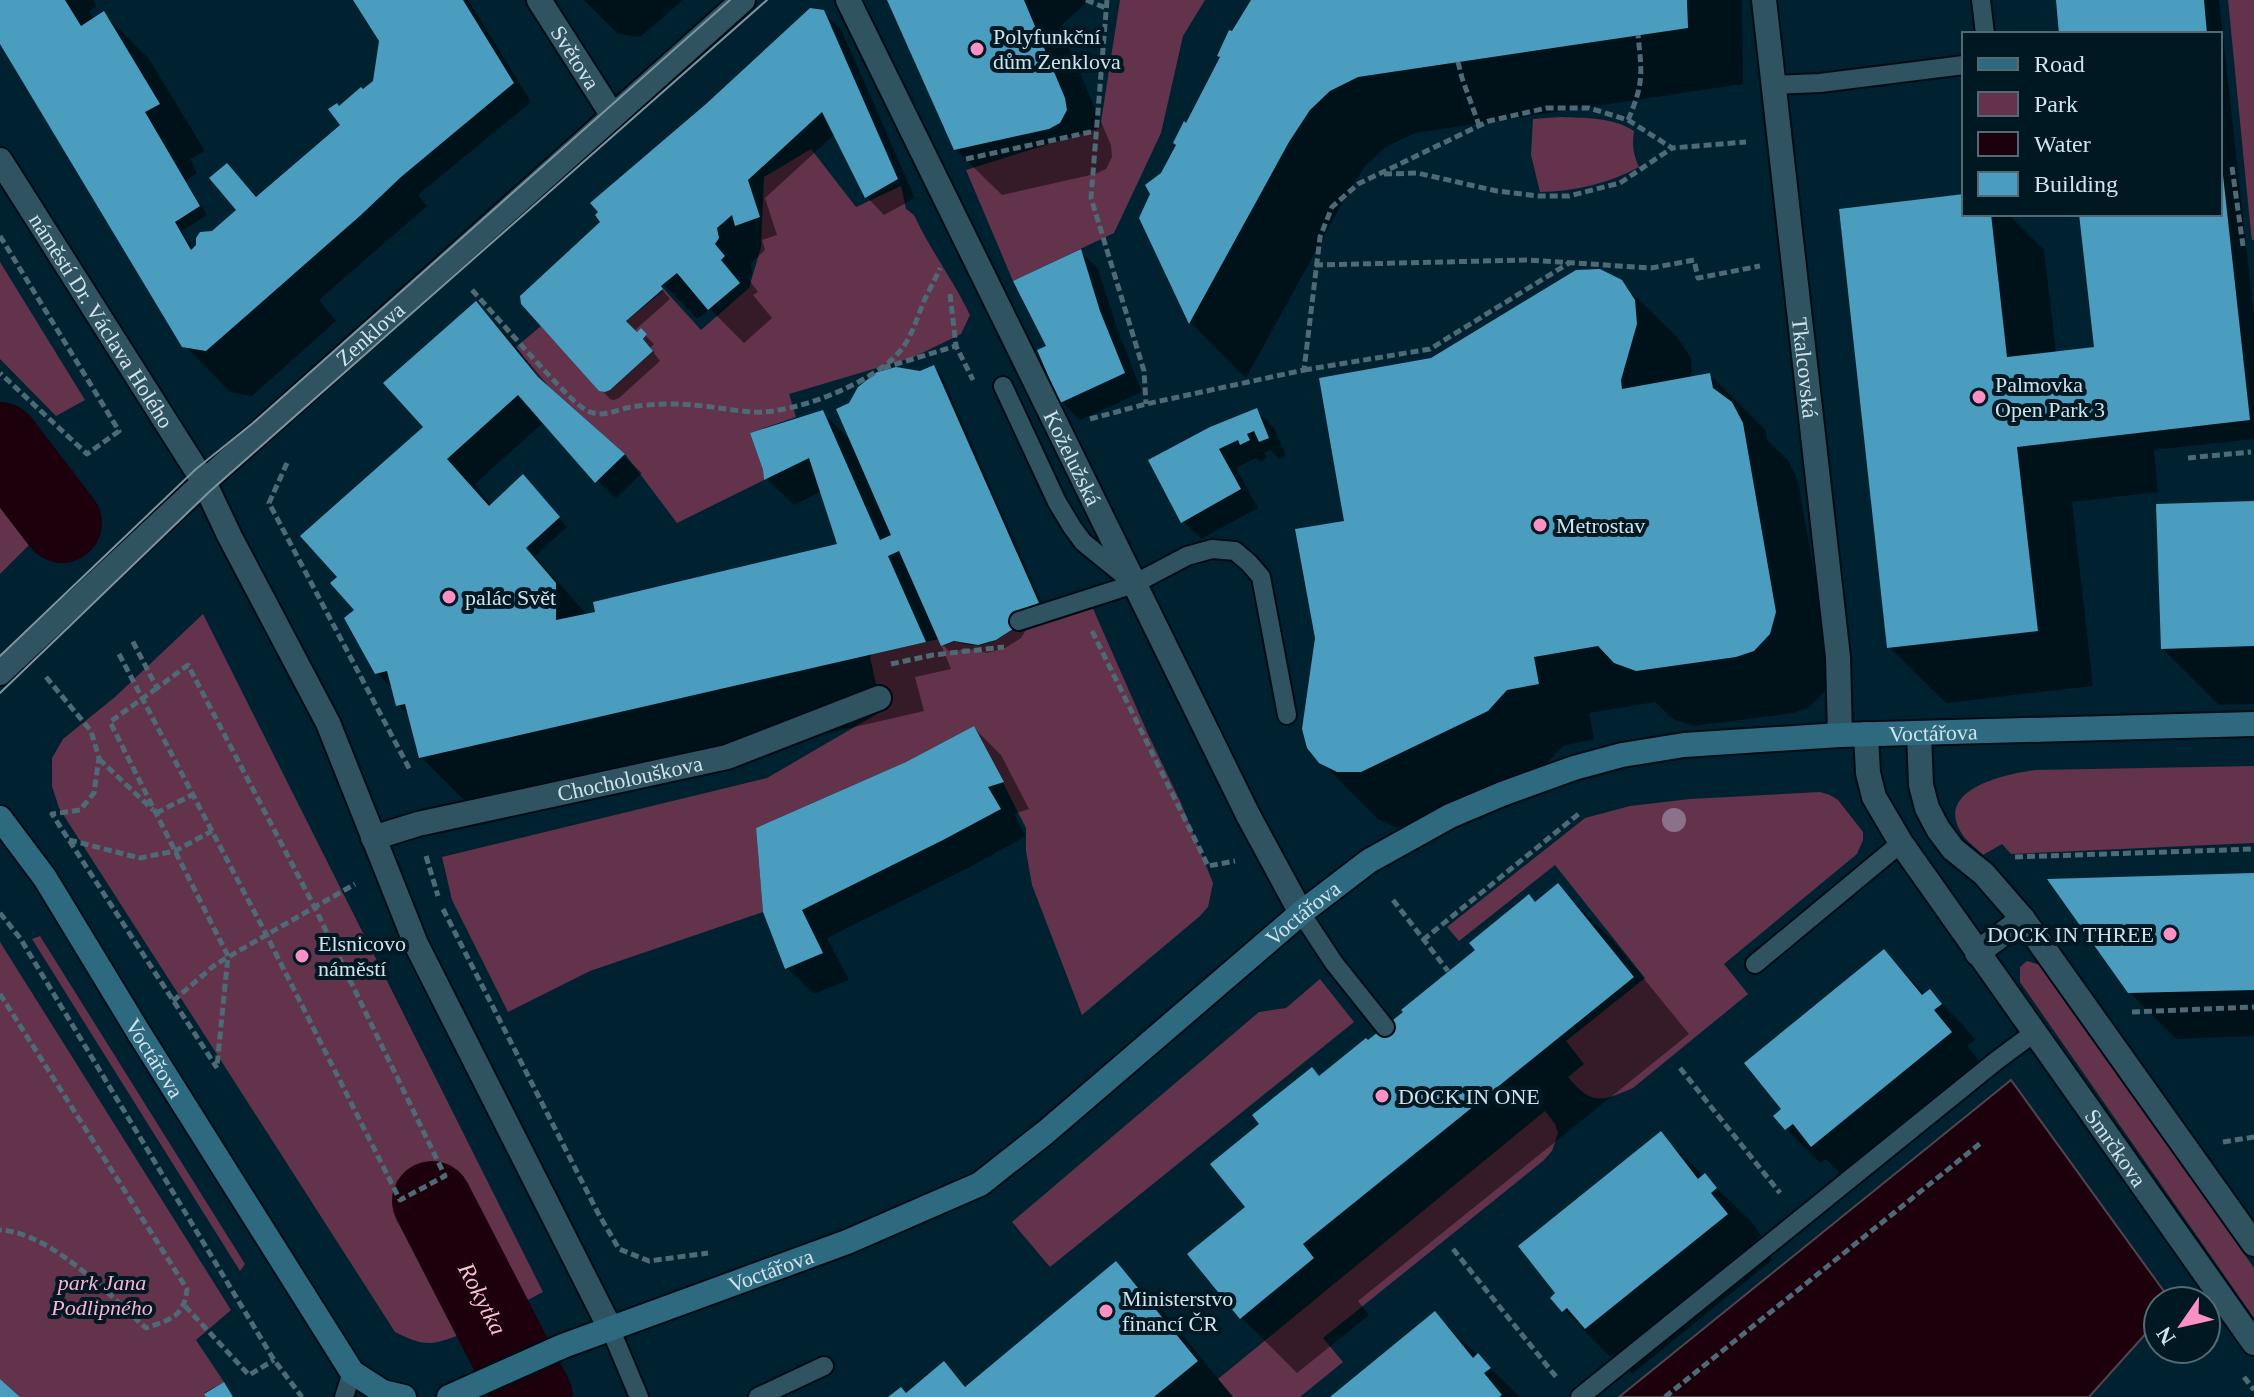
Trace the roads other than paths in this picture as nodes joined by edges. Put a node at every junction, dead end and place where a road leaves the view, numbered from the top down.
1 (539, 0) edge
2 (743, 0) edge
3 (848, 0) edge
4 (1764, 0) edge
5 (1981, 0) edge
6 (1985, 32) edge
7 (1962, 65) edge
8 (1773, 85) junction
9 (613, 116) junction
10 (0, 160) edge
11 (1003, 386) dead end
12 (204, 482) junction
13 (1134, 584) junction
14 (1019, 621) dead end
15 (0, 673) edge
16 (879, 698) dead end
17 (1287, 715) dead end
18 (2254, 724) edge
19 (1919, 733) junction
20 (1866, 734) junction
21 (1840, 735) junction
22 (0, 818) edge
23 (373, 838) junction
24 (1901, 843) junction
25 (1301, 913) junction
26 (2023, 919) junction
27 (1977, 953) junction
28 (1755, 964) dead end
29 (1385, 1027) dead end
30 (2035, 1032) junction
31 (2254, 1244) edge
32 (610, 1328) junction
33 (2254, 1343) edge
34 (824, 1366) dead end
35 (352, 1372) junction
36 (1572, 1392) edge
37 (458, 1394) edge
38 (344, 1397) edge
39 (404, 1397) edge
40 (639, 1397) edge
41 (758, 1397) edge

1 - 9 street, Světova
2 - 9 street, Zenklova
3 - 13 street, Koželužská
4 - 8 street, Tkalcovská
5 - 6 lane
7 - 8 lane
8 - 21 street, Tkalcovská
9 - 12 street, Zenklova
10 - 12 street, náměstí Dr. Václava Holého
11 - 13 lane
12 - 15 street, Zenklova
12 - 23 street
13 - 14 lane
13 - 17 lane
13 - 25 street, Koželužská
16 - 23 street, Chocholouškova
18 - 19 main road, Voctářova
19 - 20 main road, Voctářova
19 - 26 street
20 - 21 main road, Voctářova
20 - 24 street, Smrčkova
21 - 25 main road, Voctářova
22 - 35 main road, Voctářova
23 - 32 street
24 - 27 street, Smrčkova
24 - 28 lane
25 - 29 lane
25 - 32 main road, Voctářova
26 - 27 street
26 - 31 street
27 - 30 street, Smrčkova
30 - 33 street, Smrčkova
30 - 36 lane
32 - 37 main road, Voctářova
32 - 40 lane
34 - 41 lane
35 - 38 lane
35 - 39 main road, Voctářova

